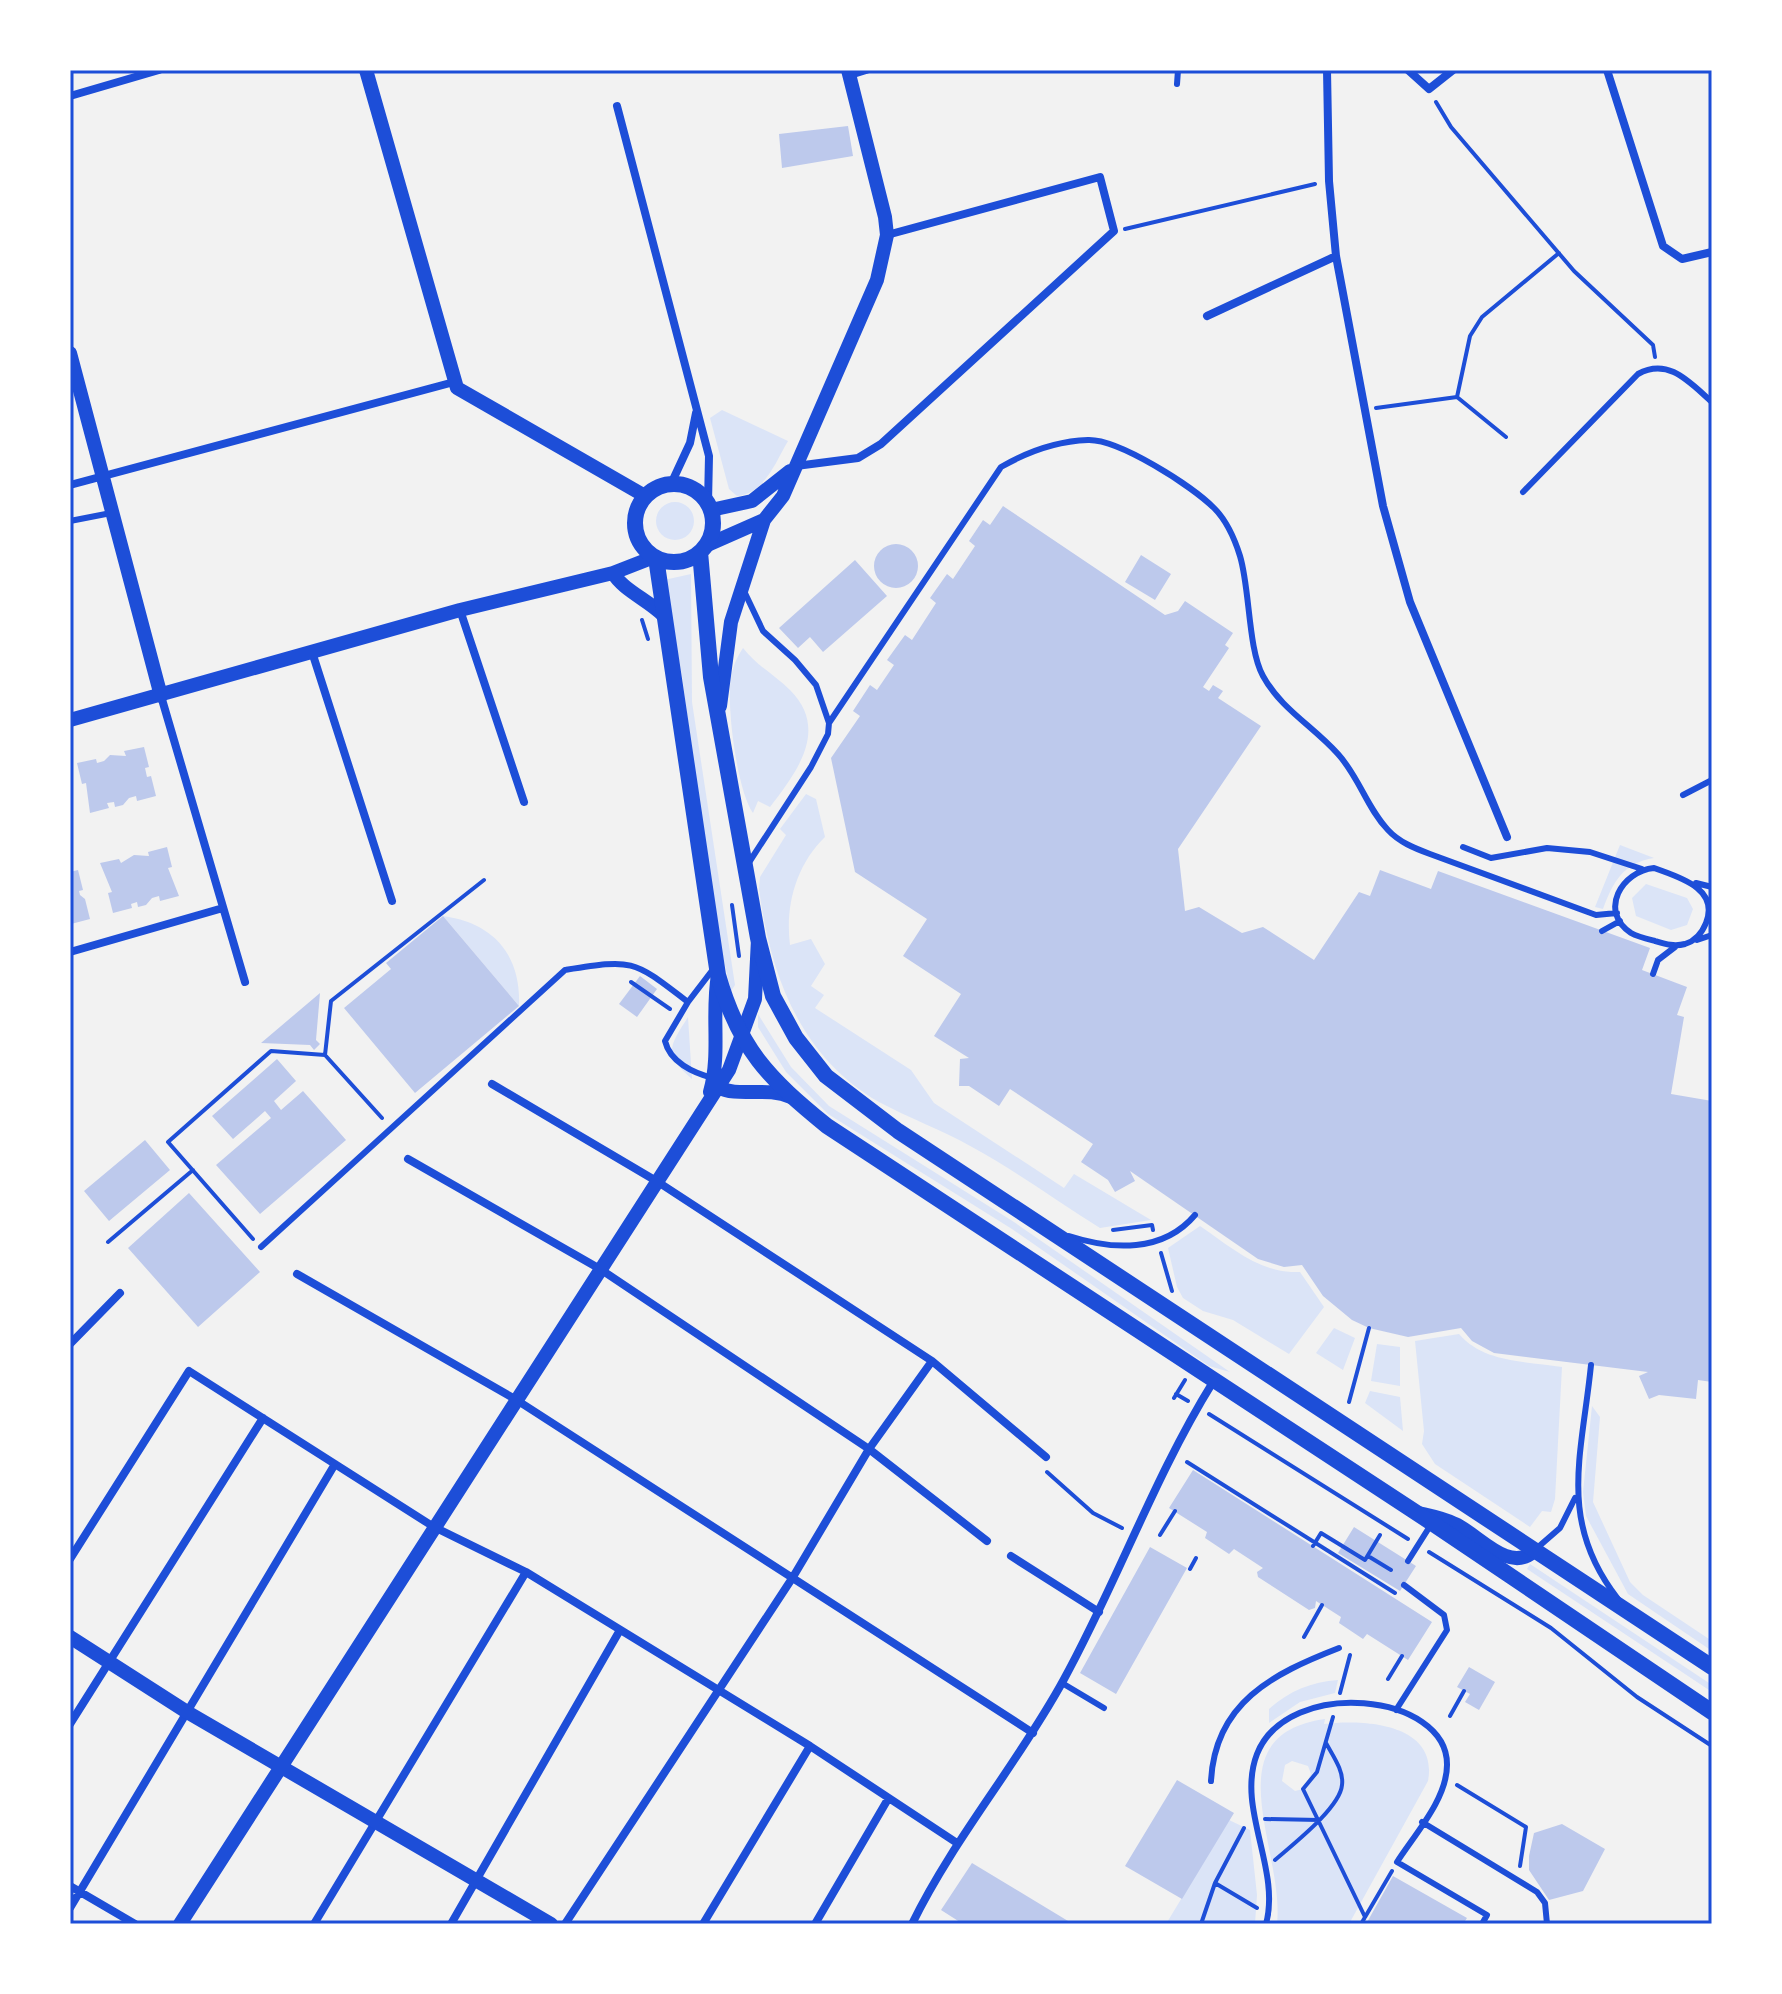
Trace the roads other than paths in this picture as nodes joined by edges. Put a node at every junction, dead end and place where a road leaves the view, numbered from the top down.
1 (159, 70) edge
2 (366, 70) edge
3 (866, 70) edge
4 (1178, 70) edge
5 (1327, 70) edge
6 (1408, 70) edge
7 (1453, 70) edge
8 (1607, 70) edge
9 (849, 72) edge
10 (1177, 84) dead end
11 (70, 96) edge
12 (617, 106) dead end
13 (887, 235) junction
14 (1712, 252) edge
15 (1336, 256) junction
16 (1207, 316) dead end
17 (70, 353) edge
18 (454, 382) junction
19 (1712, 402) edge
20 (696, 413) junction
21 (796, 466) junction
22 (105, 475) junction
23 (671, 484) junction
24 (70, 485) edge
25 (1523, 492) dead end
26 (645, 496) junction
27 (709, 507) junction
28 (114, 512) junction
29 (764, 520) junction
30 (70, 521) edge
31 (703, 549) junction
32 (655, 557) junction
33 (613, 573) junction
34 (742, 587) junction
35 (460, 610) junction
36 (663, 615) junction
37 (312, 652) junction
38 (161, 696) junction
39 (719, 714) junction
40 (70, 720) edge
41 (829, 723) junction
42 (1712, 780) edge
43 (1683, 795) dead end
44 (524, 802) dead end
45 (1507, 837) dead end
46 (1463, 847) dead end
47 (746, 867) junction
48 (1642, 869) junction
49 (1690, 881) junction
50 (1712, 887) edge
51 (392, 901) dead end
52 (223, 908) junction
53 (1619, 917) junction
54 (1602, 931) dead end
55 (1712, 935) edge
56 (758, 938) junction
57 (1690, 942) junction
58 (1680, 946) junction
59 (70, 952) edge
60 (718, 970) junction
61 (1653, 974) dead end
62 (245, 982) dead end
63 (688, 1002) junction
64 (741, 1039) junction
65 (716, 1083) junction
66 (492, 1084) dead end
67 (792, 1098) junction
68 (408, 1159) dead end
69 (658, 1182) junction
70 (1195, 1215) dead end
71 (1026, 1216) junction
72 (261, 1247) road end
73 (600, 1269) junction
74 (297, 1274) dead end
75 (120, 1293) dead end
76 (70, 1344) edge
77 (932, 1361) junction
78 (1591, 1365) dead end
79 (1213, 1382) junction
80 (515, 1399) junction
81 (263, 1418) junction
82 (869, 1449) junction
83 (1046, 1457) road end
84 (335, 1464) junction
85 (1578, 1490) junction
86 (1425, 1518) junction
87 (434, 1527) junction
88 (987, 1541) dead end
89 (1533, 1552) junction
90 (1011, 1556) dead end
91 (70, 1559) edge
92 (1408, 1561) dead end
93 (526, 1572) junction
94 (793, 1577) junction
95 (1404, 1585) dead end
96 (1099, 1612) junction
97 (1634, 1616) junction
98 (620, 1630) junction
99 (70, 1637) edge
100 (1339, 1648) dead end
101 (109, 1662) junction
102 (1712, 1667) edge
103 (1062, 1683) junction
104 (716, 1690) junction
105 (1104, 1708) dead end
106 (1396, 1710) junction
107 (187, 1712) junction
108 (1712, 1712) edge
109 (70, 1724) edge
110 (1033, 1733) junction
111 (810, 1746) junction
112 (279, 1766) junction
113 (1211, 1781) dead end
114 (888, 1799) junction
115 (1422, 1822) junction
116 (378, 1823) junction
117 (957, 1843) junction
118 (478, 1880) junction
119 (70, 1886) edge
120 (80, 1892) junction
121 (70, 1908) edge
122 (135, 1924) edge
123 (180, 1924) edge
124 (314, 1924) edge
125 (451, 1924) edge
126 (551, 1924) edge
127 (565, 1924) edge
128 (703, 1924) edge
129 (815, 1924) edge
130 (912, 1924) edge
131 (1266, 1924) edge
132 (1482, 1924) edge
133 (1547, 1924) edge

1 - 11 street
2 - 18 street
3 - 9 street
4 - 10 lane
5 - 15 street
6 - 7 street
8 - 14 street
9 - 13 street
12 - 20 street
13 - 21 street
13 - 21 street
15 - 16 street
15 - 45 street
17 - 22 street
18 - 22 street
18 - 26 street
19 - 25 lane
20 - 23 street
20 - 27 street
21 - 27 street
21 - 29 street
22 - 24 street
22 - 28 street
23 - 26 main road
23 - 27 main road
26 - 32 main road
27 - 31 main road
28 - 30 lane
28 - 38 street
29 - 31 street
29 - 34 street
31 - 32 main road
31 - 39 main road
32 - 33 street
32 - 36 main road
33 - 35 street
33 - 36 street
34 - 39 street
34 - 41 lane
35 - 37 street
35 - 44 street
36 - 60 main road
37 - 38 street
37 - 51 street
38 - 40 street
38 - 52 street
39 - 47 main road
41 - 47 lane
41 - 53 lane
42 - 43 lane
46 - 48 lane
47 - 56 main road
48 - 49 lane
48 - 53 lane
49 - 50 lane
49 - 57 lane
52 - 59 street
52 - 62 street
53 - 54 lane
53 - 58 lane
55 - 57 lane
56 - 64 street
56 - 71 main road
57 - 58 lane
58 - 61 lane
60 - 63 lane
60 - 64 main road
60 - 65 street
63 - 65 lane
63 - 72 lane
64 - 65 street
64 - 67 main road
65 - 67 street
65 - 69 street
66 - 69 street
67 - 79 main road
68 - 73 street
69 - 73 street
69 - 77 street
70 - 71 lane
71 - 89 main road
73 - 80 street
73 - 82 street
74 - 80 street
75 - 76 street
77 - 82 street
77 - 83 street
78 - 85 lane
79 - 86 main road
79 - 96 street
80 - 87 street
80 - 94 street
81 - 84 street
81 - 91 street
81 - 101 street
82 - 88 street
82 - 94 street
84 - 87 street
84 - 107 street
85 - 89 lane
85 - 97 lane
86 - 89 street
86 - 92 lane
86 - 108 main road
87 - 93 street
87 - 112 street
89 - 97 main road
90 - 96 street
93 - 98 street
93 - 116 street
94 - 104 street
94 - 110 street
95 - 106 lane
96 - 103 street
97 - 102 main road
98 - 104 street
98 - 118 street
99 - 101 street
100 - 113 lane
101 - 107 street
101 - 109 street
103 - 105 lane
103 - 110 street
104 - 111 street
104 - 127 street
106 - 115 lane
106 - 131 lane
107 - 112 street
107 - 120 street
110 - 117 street
111 - 114 street
111 - 128 street
112 - 116 street
112 - 123 street
114 - 117 street
114 - 129 street
115 - 132 lane
115 - 133 lane
116 - 118 street
116 - 124 street
117 - 130 street
118 - 125 street
118 - 126 street
119 - 120 street
120 - 121 street
120 - 122 street

